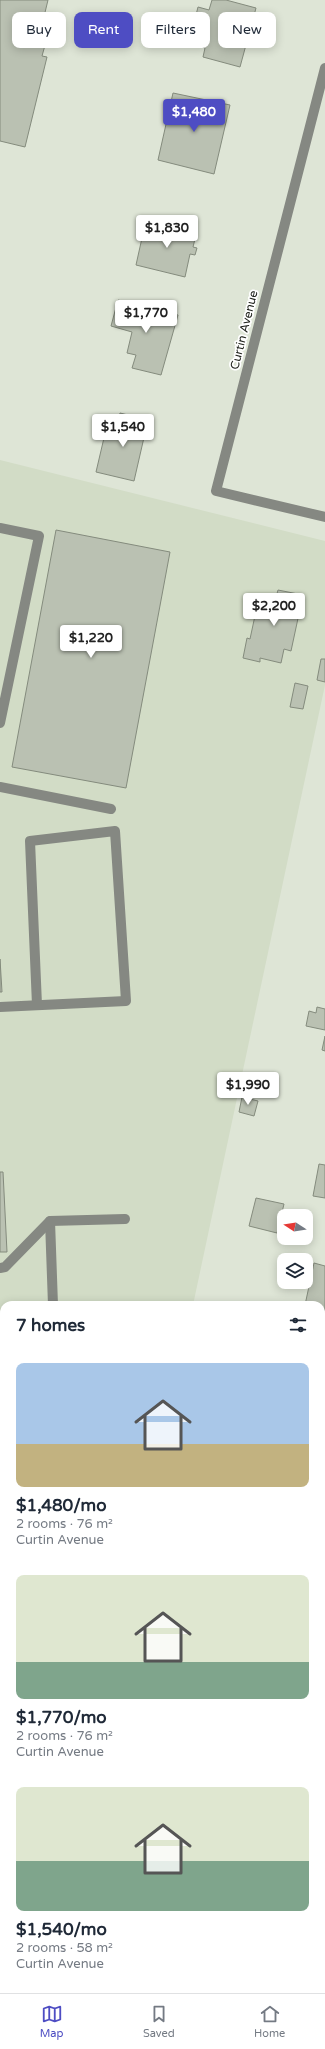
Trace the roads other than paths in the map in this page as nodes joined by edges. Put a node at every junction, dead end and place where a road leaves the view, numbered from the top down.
1 (325, 68) edge
2 (325, 517) edge
3 (0, 528) edge
4 (0, 723) edge
5 (0, 787) edge
6 (111, 809) dead end
7 (37, 1005) junction
8 (0, 1007) edge
9 (125, 1219) dead end
10 (50, 1221) junction
11 (0, 1268) edge
12 (53, 1301) edge

1 - 2 street, Curtin Avenue
3 - 4 street
5 - 6 street
7 - 7 street
7 - 8 street
9 - 10 street
10 - 11 street
10 - 12 street

